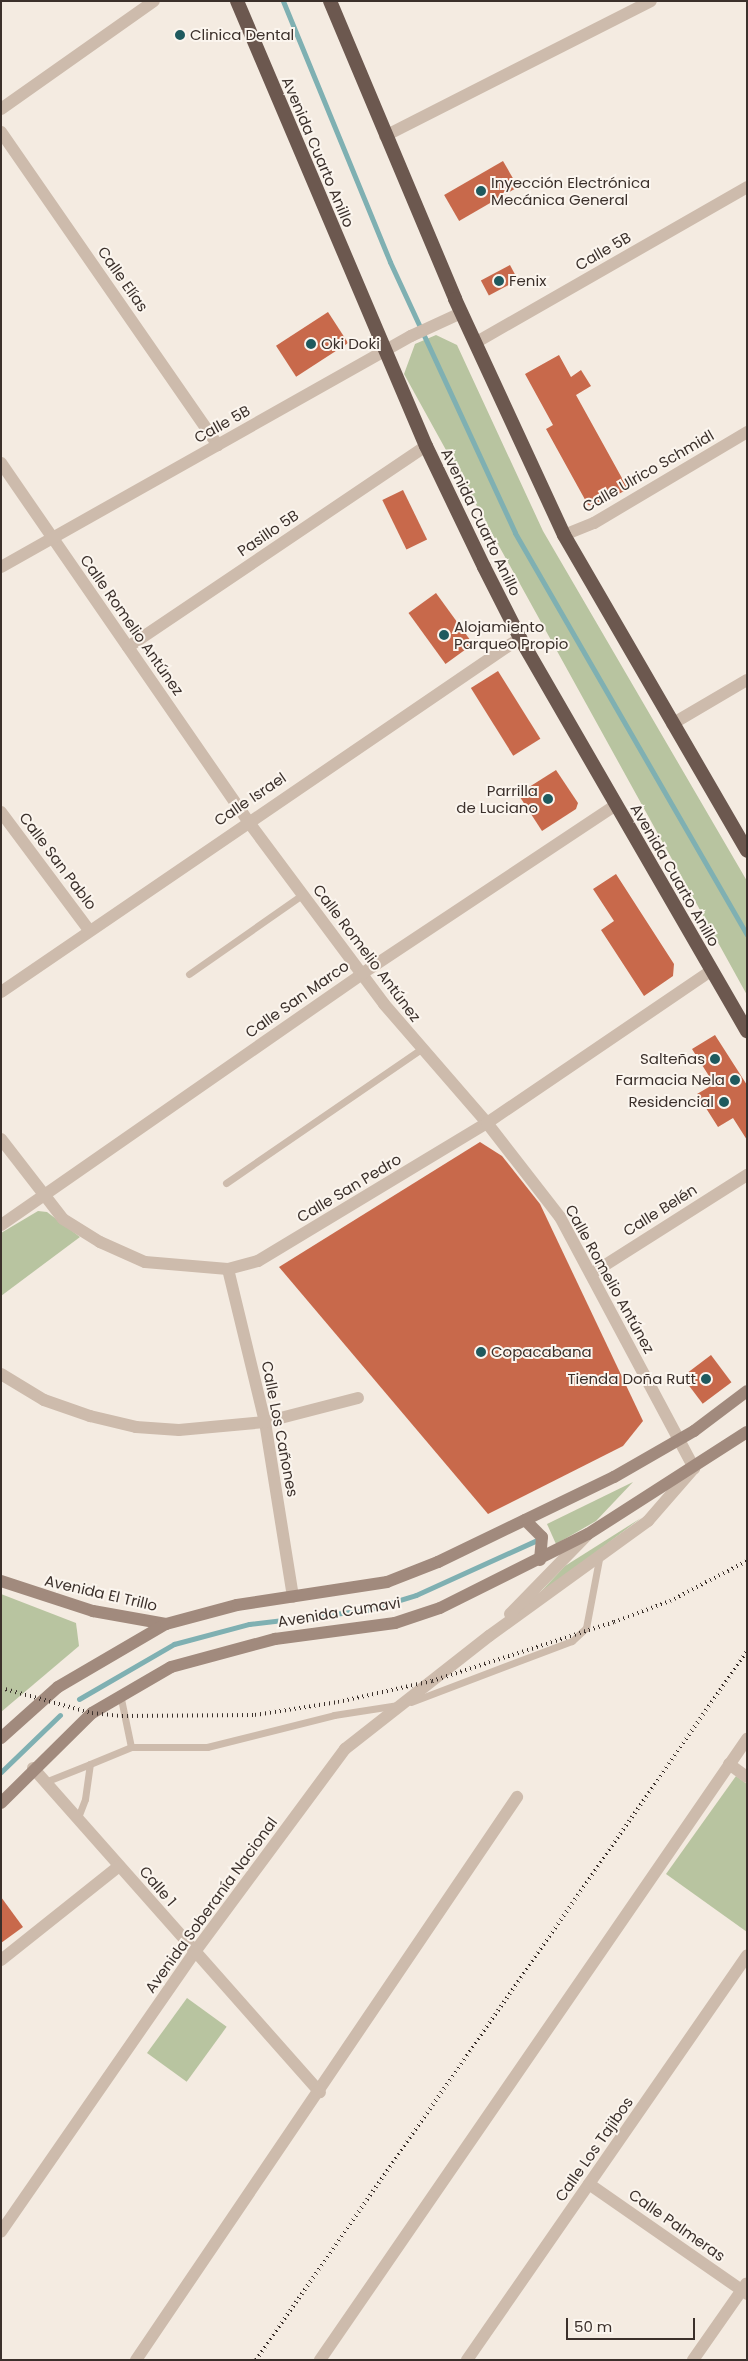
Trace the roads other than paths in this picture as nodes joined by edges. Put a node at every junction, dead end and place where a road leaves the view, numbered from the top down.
1 (154, 1) edge
2 (237, 1) edge
3 (330, 1) edge
4 (651, 1) edge
5 (1, 109) edge
6 (1, 132) edge
7 (385, 136) junction
8 (747, 187) edge
9 (461, 313) junction
10 (475, 343) junction
11 (385, 350) junction
12 (747, 432) edge
13 (218, 445) junction
14 (426, 446) junction
15 (1, 463) edge
16 (564, 535) junction
17 (52, 538) junction
18 (1, 567) edge
19 (520, 638) junction
20 (128, 647) junction
21 (747, 680) edge
22 (672, 724) junction
23 (616, 805) junction
24 (1, 812) edge
25 (247, 820) junction
26 (747, 851) edge
27 (302, 895) junction
28 (89, 930) junction
29 (712, 970) junction
30 (362, 973) junction
31 (189, 974) dead end
32 (1, 992) edge
33 (747, 1031) edge
34 (421, 1049) junction
35 (488, 1123) junction
36 (1, 1139) edge
37 (747, 1174) edge
38 (226, 1183) dead end
39 (43, 1197) junction
40 (1, 1225) edge
41 (228, 1269) junction
42 (591, 1274) junction
43 (1, 1374) edge
44 (747, 1391) edge
45 (358, 1398) dead end
46 (265, 1422) junction
47 (747, 1432) edge
48 (677, 1440) junction
49 (694, 1468) junction
50 (526, 1520) junction
51 (588, 1534) junction
52 (599, 1559) junction
53 (540, 1560) junction
54 (1, 1581) edge
55 (294, 1596) junction
56 (166, 1624) junction
57 (490, 1636) junction
58 (120, 1693) junction
59 (403, 1704) junction
60 (1, 1738) edge
61 (747, 1739) edge
62 (131, 1747) junction
63 (90, 1764) junction
64 (729, 1764) junction
65 (33, 1768) junction
66 (747, 1777) edge
67 (45, 1782) junction
68 (517, 1798) dead end
69 (1, 1802) edge
70 (77, 1820) junction
71 (119, 1866) junction
72 (194, 1953) junction
73 (747, 1955) edge
74 (1, 1960) edge
75 (320, 2092) junction
76 (589, 2184) junction
77 (1, 2232) edge
78 (745, 2289) edge
79 (136, 2360) edge
80 (320, 2360) edge
81 (467, 2360) edge
82 (693, 2360) edge

1 - 5 street
2 - 11 highway, Avenida Cuarto Anillo
3 - 7 highway
4 - 7 street
6 - 13 street, Calle Elías
7 - 9 highway
8 - 10 street, Calle 5B
9 - 10 highway
9 - 11 street, Calle 5B
10 - 16 highway
11 - 13 street, Calle 5B
11 - 14 highway, Avenida Cuarto Anillo
12 - 16 street, Calle Ulrico Schmidl
13 - 17 street, Calle 5B
14 - 19 highway, Avenida Cuarto Anillo
14 - 20 street, Pasillo 5B
15 - 17 street, Calle Romelio Antúnez
16 - 22 highway
17 - 18 street, Calle 5B
17 - 20 street, Calle Romelio Antúnez
19 - 23 highway, Avenida Cuarto Anillo
19 - 25 street, Calle Israel
20 - 25 street, Calle Romelio Antúnez
21 - 22 street
22 - 26 highway
23 - 29 highway, Avenida Cuarto Anillo
23 - 30 street, Calle San Marco
24 - 28 street, Calle San Pablo
25 - 27 street, Calle Romelio Antúnez
25 - 28 street, Calle Israel
27 - 30 street, Calle Romelio Antúnez
27 - 31 lane
28 - 32 street, Calle Israel
29 - 33 highway, Avenida Cuarto Anillo
29 - 35 street, Calle San Pedro
30 - 34 street, Calle Romelio Antúnez
30 - 39 street, Calle San Marco
34 - 35 street, Calle Romelio Antúnez
34 - 38 lane
35 - 41 street, Calle San Pedro
35 - 42 street, Calle Romelio Antúnez
36 - 39 street, Calle San Pedro
37 - 42 street, Calle Belén
39 - 40 street, Calle San Marco
39 - 41 street, Calle San Pedro
41 - 46 street, Calle Los Cañones
42 - 48 street, Calle Romelio Antúnez
43 - 46 street
44 - 48 main road, Avenida Cumavi
45 - 46 street
46 - 55 street, Calle Los Cañones
47 - 49 main road, Avenida Cumavi
48 - 49 street, Calle Romelio Antúnez
48 - 50 main road, Avenida Cumavi
49 - 51 main road, Avenida Cumavi
49 - 52 street, Avenida Soberanía Nacional
50 - 53 main road
50 - 55 main road, Avenida Cumavi
51 - 53 main road, Avenida Cumavi
51 - 57 street, Avenida Soberanía Nacional
52 - 57 street, Avenida Soberanía Nacional
52 - 59 lane
53 - 58 main road, Avenida Cumavi
54 - 56 main road, Avenida El Trillo
55 - 56 main road, Avenida Cumavi
56 - 60 main road, Avenida Cumavi
57 - 59 street, Avenida Soberanía Nacional
58 - 62 lane
58 - 65 main road, Avenida Cumavi
59 - 62 lane
59 - 72 street, Avenida Soberanía Nacional
61 - 64 street
62 - 63 lane
63 - 67 lane
63 - 70 lane
64 - 66 street
64 - 80 street
65 - 67 street, Calle 1
65 - 69 main road, Avenida Cumavi
67 - 70 street, Calle 1
68 - 75 street
70 - 71 street, Calle 1
71 - 72 street, Calle 1
71 - 74 street
72 - 75 street, Calle 1
72 - 77 street, Avenida Soberanía Nacional
73 - 76 street, Calle Los Tajibos
75 - 79 street
76 - 78 street, Calle Palmeras
76 - 81 street, Calle Los Tajibos
78 - 82 street

